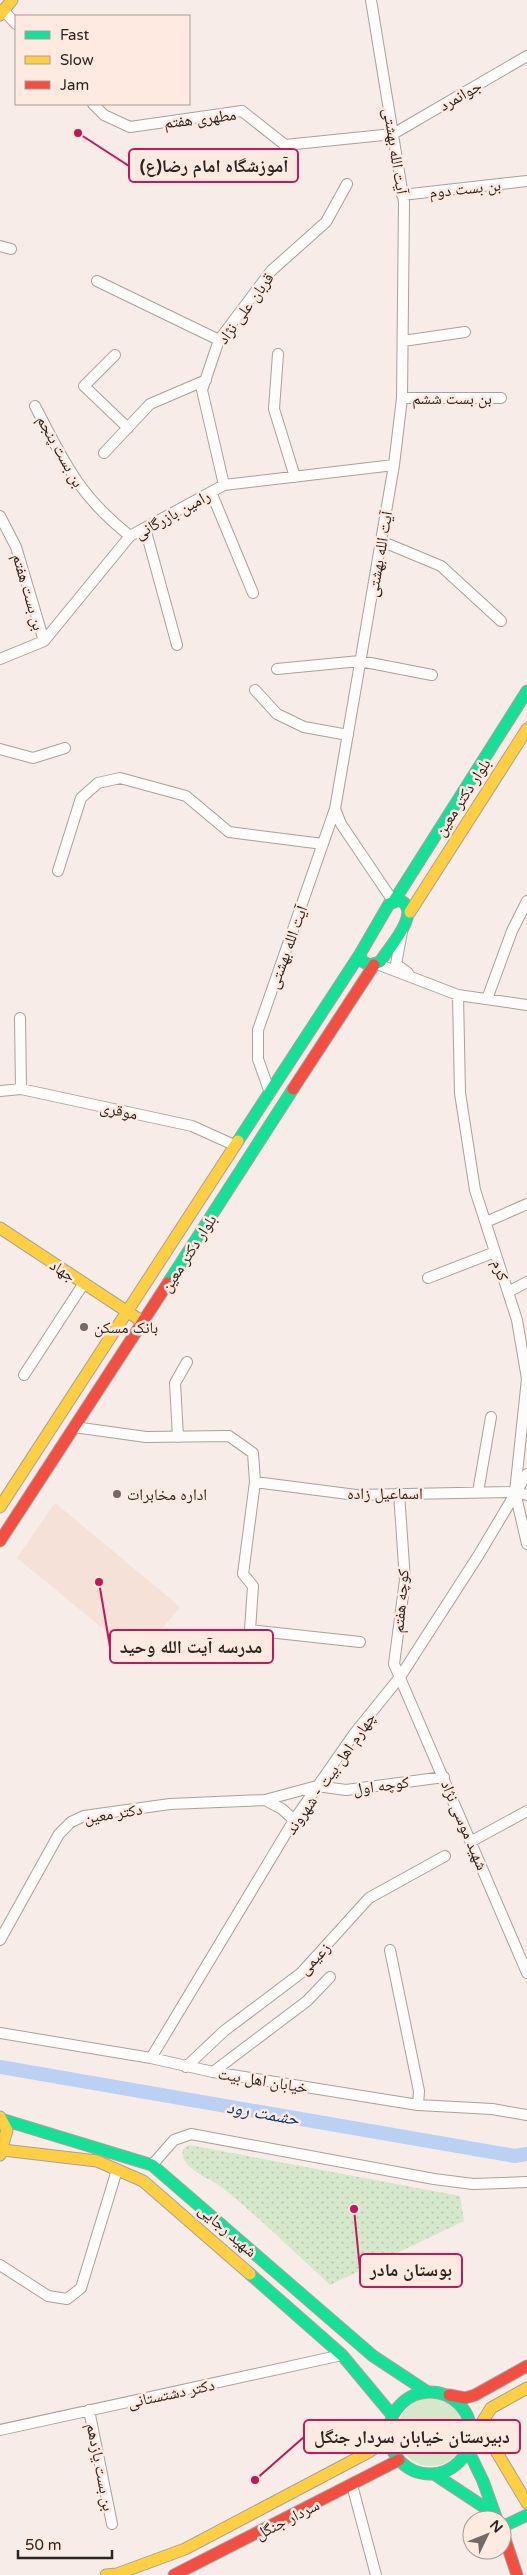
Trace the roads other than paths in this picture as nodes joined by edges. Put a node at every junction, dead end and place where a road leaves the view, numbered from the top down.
1 (12, 0) edge
2 (371, 0) edge
3 (2, 13) edge
4 (15, 23) edge
5 (527, 56) edge
6 (94, 105) edge
7 (393, 134) junction
8 (527, 181) edge
9 (347, 184) dead end
10 (402, 195) junction
11 (0, 246) edge
12 (11, 249) dead end
13 (97, 281) dead end
14 (466, 332) dead end
15 (219, 340) junction
16 (403, 341) junction
17 (278, 354) dead end
18 (115, 355) dead end
19 (206, 380) junction
20 (402, 398) junction
21 (501, 398) dead end
22 (36, 406) dead end
23 (128, 428) junction
24 (104, 453) dead end
25 (394, 465) junction
26 (295, 477) junction
27 (224, 485) junction
28 (211, 492) junction
29 (0, 516) edge
30 (145, 528) junction
31 (130, 536) junction
32 (381, 541) junction
33 (253, 593) dead end
34 (501, 622) dead end
35 (44, 641) junction
36 (177, 645) dead end
37 (0, 659) edge
38 (362, 662) junction
39 (277, 669) dead end
40 (432, 675) dead end
41 (254, 690) dead end
42 (527, 691) edge
43 (527, 729) edge
44 (348, 735) junction
45 (65, 748) dead end
46 (0, 749) edge
47 (335, 809) junction
48 (324, 844) junction
49 (58, 870) dead end
50 (394, 901) junction
51 (527, 901) edge
52 (410, 912) junction
53 (404, 925) junction
54 (360, 954) junction
55 (375, 964) junction
56 (418, 982) junction
57 (458, 995) junction
58 (487, 999) junction
59 (527, 1005) edge
60 (20, 1018) dead end
61 (21, 1089) junction
62 (0, 1091) edge
63 (270, 1093) junction
64 (234, 1145) junction
65 (527, 1204) edge
66 (486, 1222) junction
67 (0, 1228) edge
68 (495, 1252) junction
69 (428, 1278) dead end
70 (527, 1282) edge
71 (84, 1283) junction
72 (508, 1292) junction
73 (127, 1311) junction
74 (143, 1322) junction
75 (525, 1351) edge
76 (187, 1362) dead end
77 (24, 1375) dead end
78 (491, 1417) dead end
79 (74, 1427) junction
80 (178, 1437) junction
81 (527, 1474) edge
82 (255, 1482) junction
83 (478, 1492) junction
84 (515, 1492) junction
85 (399, 1493) junction
86 (527, 1495) edge
87 (2, 1500) edge
88 (0, 1541) edge
89 (527, 1544) edge
90 (360, 1642) dead end
91 (400, 1678) junction
92 (444, 1777) junction
93 (317, 1786) junction
94 (265, 1800) junction
95 (527, 1811) edge
96 (294, 1820) junction
97 (472, 1841) junction
98 (445, 1856) dead end
99 (0, 1940) edge
100 (390, 1950) dead end
101 (527, 1974) edge
102 (330, 1978) dead end
103 (0, 2033) edge
104 (151, 2058) junction
105 (186, 2067) junction
106 (214, 2072) junction
107 (418, 2105) junction
108 (527, 2115) edge
109 (2, 2118) edge
110 (1, 2152) edge
111 (152, 2165) junction
112 (117, 2170) junction
113 (527, 2182) edge
114 (0, 2265) edge
115 (342, 2355) junction
116 (527, 2366) edge
117 (527, 2388) edge
118 (426, 2391) junction
119 (447, 2395) junction
120 (89, 2410) junction
121 (392, 2415) junction
122 (0, 2430) edge
123 (476, 2430) junction
124 (389, 2439) junction
125 (468, 2447) junction
126 (399, 2460) junction
127 (434, 2474) junction
128 (352, 2486) junction
129 (527, 2503) edge
130 (486, 2510) edge
131 (493, 2510) edge
132 (527, 2516) edge
133 (112, 2524) dead end
134 (512, 2524) edge
135 (512, 2558) edge
136 (181, 2574) edge
137 (106, 2575) edge
138 (376, 2575) edge
139 (518, 2575) edge

1 - 3 main road
2 - 7 street, آیت الله بهشتی
3 - 4 street
5 - 7 street, جوانمرد
6 - 7 street, مطهری هفتم
7 - 10 street, آیت الله بهشتی
8 - 10 street, بن بست دوم
9 - 15 street, قربان علی نژاد
10 - 16 street, آیت الله بهشتی
11 - 12 street
13 - 15 street
14 - 16 street
15 - 19 street, قربان علی نژاد
16 - 20 street, آیت الله بهشتی
17 - 26 street
18 - 23 street
19 - 23 street
19 - 27 street, قربان علی نژاد
20 - 21 street, بن بست ششم
20 - 25 street, آیت الله بهشتی
22 - 31 street, بن بست پنجم
23 - 24 street
25 - 26 street, رامین بازرگانی
25 - 32 street, آیت الله بهشتی
26 - 27 street, رامین بازرگانی
27 - 28 street, رامین بازرگانی
28 - 30 street, رامین بازرگانی
28 - 33 street
29 - 35 street, بن بست هفتم
30 - 31 street, رامین بازرگانی
30 - 36 street
31 - 35 street, رامین بازرگانی
32 - 34 street
32 - 38 street, آیت الله بهشتی
35 - 37 street, رامین بازرگانی
38 - 39 street
38 - 40 street
38 - 44 street, آیت الله بهشتی
41 - 44 street
42 - 50 main road, بلوار دکتر معین
43 - 52 main road, بلوار دکتر معین
44 - 47 street, آیت الله بهشتی
45 - 46 street
47 - 48 street, آیت الله بهشتی
47 - 50 street
48 - 49 street
48 - 63 street, آیت الله بهشتی
50 - 52 main road
50 - 54 main road, بلوار دکتر معین
51 - 58 street
52 - 53 main road, بلوار دکتر معین
53 - 55 main road, بلوار دکتر معین
53 - 56 street
54 - 55 main road
54 - 63 main road, بلوار دکتر معین
55 - 56 street
55 - 74 main road, بلوار دکتر معین
56 - 57 street
57 - 58 street
57 - 66 street, کرم
58 - 59 street
60 - 61 street
61 - 62 street, موقری
61 - 64 street, موقری
63 - 64 main road, بلوار دکتر معین
64 - 73 main road, بلوار دکتر معین
65 - 66 street
66 - 68 street, کرم
67 - 71 main road, جهاد
68 - 69 street
68 - 72 street, کرم
70 - 72 street
71 - 73 main road, جهاد
71 - 77 street
72 - 75 street, کرم
73 - 74 main road, جهاد
73 - 87 main road, بلوار دکتر معین
74 - 79 main road, بلوار دکتر معین
75 - 84 street, کرم
76 - 80 street
78 - 83 street
79 - 80 street
79 - 88 main road, بلوار دکتر معین
80 - 82 street
81 - 84 street
82 - 85 street, اسماعیل زاده
82 - 90 street
83 - 84 street, اسماعیل زاده
83 - 85 street, اسماعیل زاده
84 - 86 street, اسماعیل زاده
84 - 89 street, کرم
84 - 91 street, چهارم اهل بیت - شهروند
85 - 91 street, کوچه هفتم
91 - 92 street, شهید موسی نژاد
91 - 93 street, چهارم اهل بیت - شهروند
92 - 93 street, کوچه اول
92 - 97 street, شهید موسی نژاد
93 - 94 street, دکتر معین
93 - 96 street, چهارم اهل بیت - شهروند
94 - 96 street
94 - 99 street, دکتر معین
95 - 97 street
96 - 104 street, چهارم اهل بیت - شهروند
97 - 101 street, شهید موسی نژاد
98 - 105 street, زعیمی
100 - 107 street
102 - 106 street
103 - 104 street, خیابان اهل بیت
104 - 105 street, خیابان اهل بیت
105 - 106 street, خیابان اهل بیت
106 - 107 street, خیابان اهل بیت
107 - 108 street, خیابان اهل بیت
109 - 110 main road
109 - 111 main road, شهید رجایی
110 - 112 main road, شهید رجایی
111 - 113 street
111 - 118 main road, شهید رجایی
112 - 114 street
112 - 115 main road, شهید رجایی
115 - 120 street, دکتر دشتستانی
115 - 121 main road, شهید رجایی
116 - 119 main road
117 - 123 main road
118 - 119 main road
118 - 121 main road
119 - 125 main road
120 - 122 street, دکتر دشتستانی
120 - 133 street, بن بست یازدهم
121 - 124 main road
123 - 125 main road
123 - 129 main road
124 - 126 main road
124 - 137 main road
125 - 127 main road
125 - 131 main road
126 - 127 main road
126 - 128 main road, سردار جنگل
127 - 130 main road
128 - 136 main road, سردار جنگل
128 - 138 street
132 - 134 main road
135 - 139 main road

